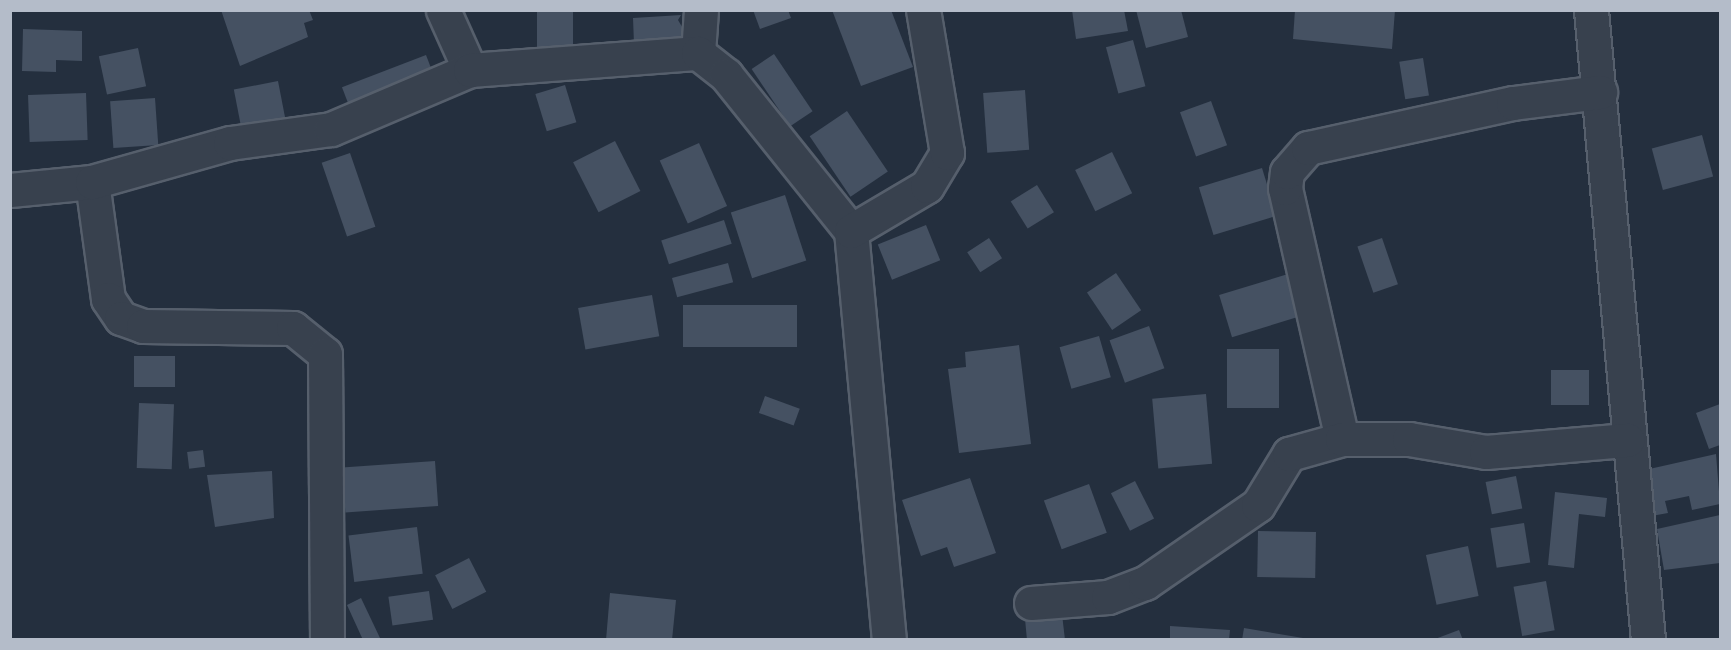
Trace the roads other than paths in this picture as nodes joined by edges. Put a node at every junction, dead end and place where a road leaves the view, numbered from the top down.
1 (443, 10) edge
2 (701, 10) edge
3 (923, 10) edge
4 (1591, 10) edge
5 (698, 53) junction
6 (470, 70) junction
7 (1600, 92) junction
8 (92, 182) junction
9 (10, 190) edge
10 (851, 231) junction
11 (1342, 439) junction
12 (1627, 440) junction
13 (1031, 603) dead end
14 (327, 639) edge
15 (889, 639) edge
16 (1648, 639) edge

1 - 6 street
2 - 5 street
3 - 10 street
4 - 7 street
5 - 6 street
5 - 10 street
6 - 8 street
7 - 11 street
7 - 12 street
8 - 9 street
8 - 14 street
10 - 15 street
11 - 12 street
11 - 13 street
12 - 16 street

